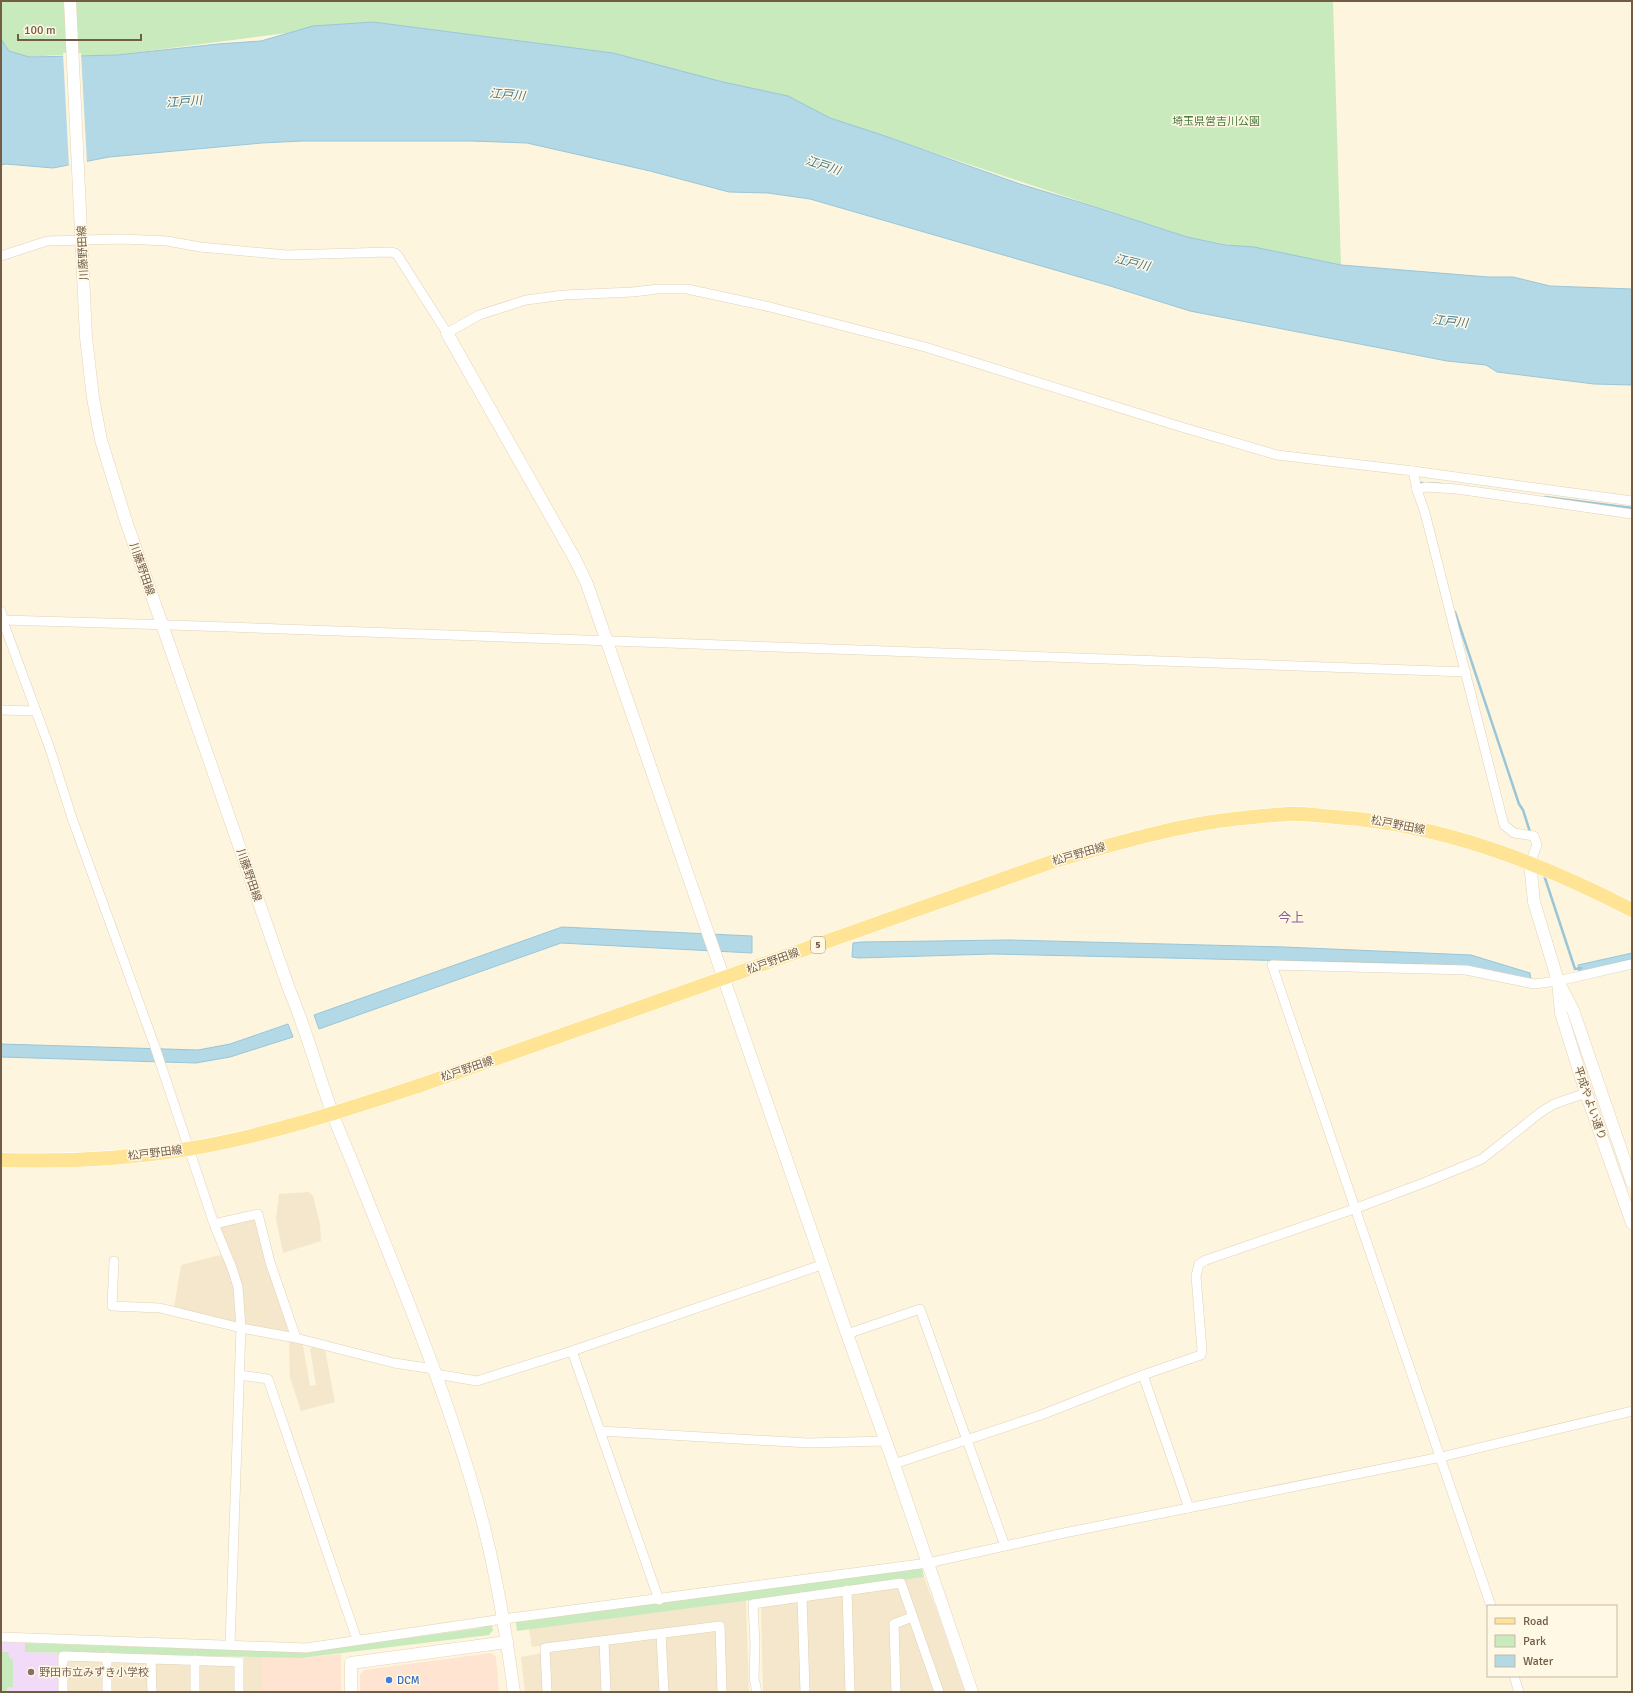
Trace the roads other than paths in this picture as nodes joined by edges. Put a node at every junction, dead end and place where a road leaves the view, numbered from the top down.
1 (70, 1) edge
2 (82, 235) junction
3 (1, 256) edge
4 (447, 333) junction
5 (1413, 471) junction
6 (1417, 490) junction
7 (1632, 501) edge
8 (1632, 514) edge
9 (2, 616) edge
10 (162, 625) junction
11 (607, 640) junction
12 (1466, 672) junction
13 (1, 710) edge
14 (36, 711) junction
15 (1530, 863) junction
16 (1632, 910) edge
17 (1632, 964) edge
18 (725, 979) junction
19 (1558, 981) junction
20 (1586, 1093) junction
21 (332, 1113) junction
22 (188, 1149) junction
23 (1, 1160) edge
24 (1632, 1182) edge
25 (1354, 1209) junction
26 (1632, 1223) edge
27 (214, 1224) junction
28 (114, 1261) dead end
29 (824, 1264) junction
30 (241, 1328) junction
31 (847, 1334) junction
32 (296, 1338) junction
33 (572, 1351) junction
34 (435, 1372) junction
35 (239, 1375) junction
36 (1144, 1375) junction
37 (1632, 1411) edge
38 (600, 1431) junction
39 (966, 1440) junction
40 (886, 1441) junction
41 (1441, 1457) junction
42 (894, 1464) junction
43 (1189, 1508) junction
44 (1005, 1546) junction
45 (928, 1563) junction
46 (847, 1590) junction
47 (802, 1597) junction
48 (659, 1600) junction
49 (1491, 1605) edge
50 (912, 1617) junction
51 (504, 1619) junction
52 (661, 1634) junction
53 (1, 1637) edge
54 (357, 1640) junction
55 (604, 1641) junction
56 (507, 1642) junction
57 (230, 1645) junction
58 (107, 1657) junction
59 (151, 1659) junction
60 (195, 1660) junction
61 (1514, 1677) edge
62 (63, 1692) edge
63 (107, 1692) edge
64 (152, 1692) edge
65 (195, 1692) edge
66 (239, 1692) edge
67 (351, 1692) edge
68 (510, 1692) edge
69 (514, 1692) edge
70 (548, 1692) edge
71 (606, 1692) edge
72 (664, 1692) edge
73 (722, 1692) edge
74 (757, 1692) edge
75 (805, 1692) edge
76 (850, 1692) edge
77 (896, 1692) edge
78 (939, 1692) edge
79 (972, 1692) edge
80 (1519, 1692) edge

1 - 2 street, 川藤野田線
2 - 3 street
2 - 4 street
2 - 10 street, 川藤野田線
4 - 5 street
4 - 11 street
5 - 6 street
5 - 7 street
6 - 8 street
6 - 12 street
9 - 10 street
9 - 14 street
10 - 11 street
10 - 21 street, 川藤野田線
11 - 12 street
11 - 18 street
12 - 15 street
13 - 14 street
14 - 22 street
15 - 16 main road, 松戸野田線 / 5
15 - 18 main road, 松戸野田線 / 5
15 - 19 street, 平成やよい通り
17 - 19 street
18 - 21 main road, 松戸野田線 / 5
18 - 29 street
19 - 20 street, 平成やよい通り
19 - 24 street, 平成やよい通り
19 - 25 street
20 - 25 street
20 - 26 street, 平成やよい通り
21 - 22 main road, 松戸野田線 / 5
21 - 34 street, 川藤野田線
22 - 23 main road, 松戸野田線 / 5
22 - 27 street
25 - 36 street
25 - 41 street
27 - 30 street
27 - 32 street
28 - 30 street
29 - 31 street
29 - 33 street
30 - 32 street
30 - 35 street
31 - 39 street
31 - 40 street
32 - 34 street
33 - 34 street
33 - 38 street
34 - 51 street, 川藤野田線
35 - 54 street
35 - 57 street
36 - 39 street
36 - 43 street
37 - 41 street
38 - 40 street
38 - 48 street
39 - 42 street
39 - 44 street
40 - 42 street
41 - 43 street
41 - 49 street
42 - 45 street
43 - 44 street
44 - 45 street
45 - 48 street
45 - 79 street
46 - 47 street
46 - 50 street
46 - 76 street
47 - 74 street
47 - 75 street
48 - 51 street
50 - 77 street
50 - 78 street
51 - 54 street
51 - 56 street, 川藤野田線
52 - 55 street
52 - 72 street
52 - 73 street
53 - 57 street
54 - 57 street
55 - 70 street
55 - 71 street
56 - 67 street
56 - 68 street
56 - 69 street
58 - 59 street
58 - 62 street
58 - 63 street
59 - 60 street
59 - 64 street
60 - 65 street
60 - 66 street
61 - 80 street

